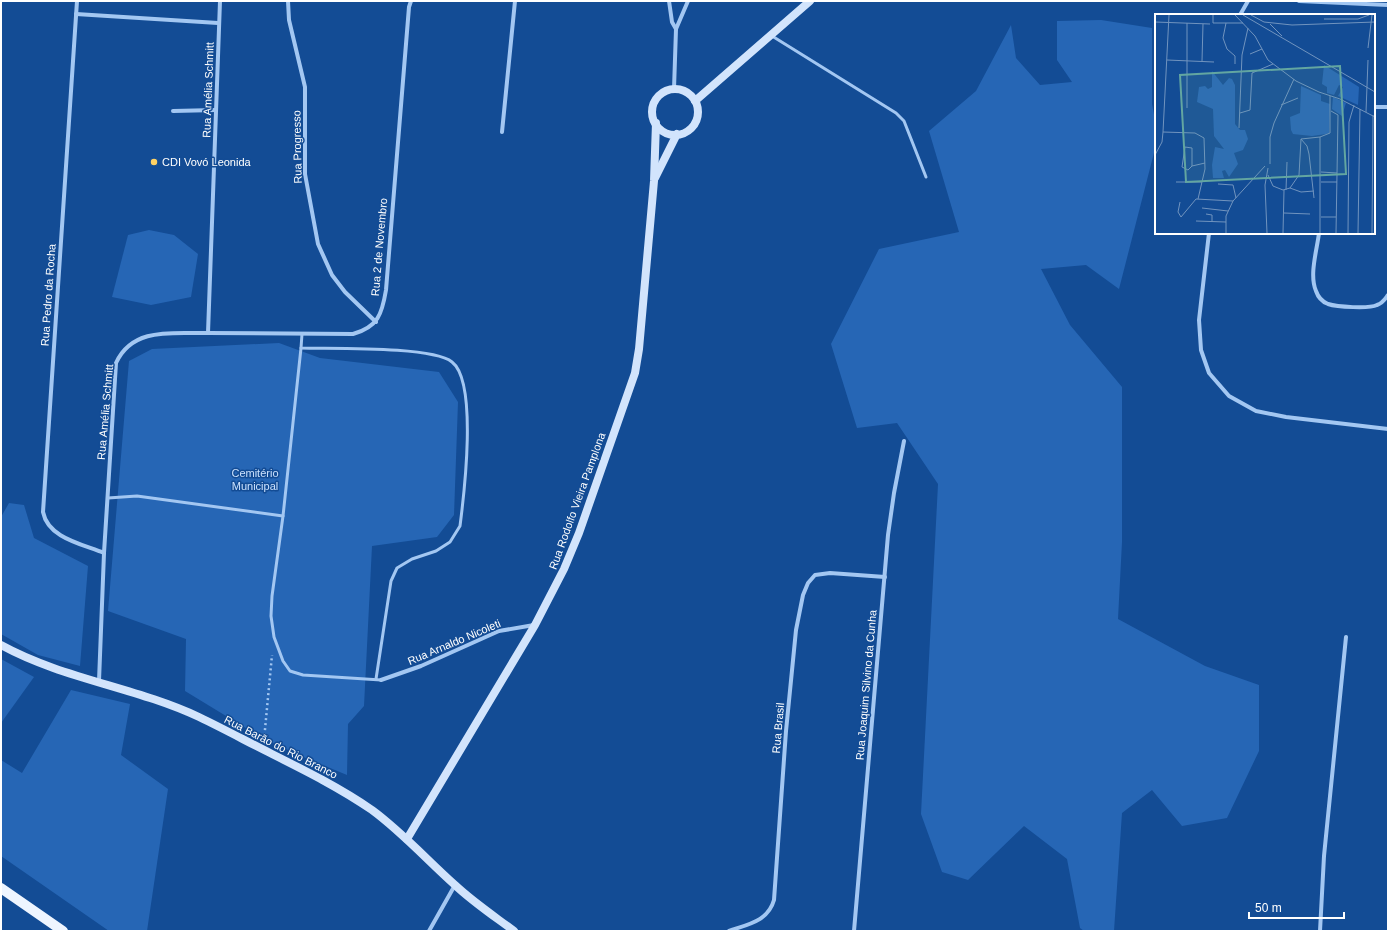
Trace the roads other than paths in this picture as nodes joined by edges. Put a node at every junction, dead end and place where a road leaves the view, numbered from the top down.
1 (77, 1) edge
2 (220, 1) edge
3 (288, 1) edge
4 (410, 1) edge
5 (516, 1) edge
6 (669, 1) edge
7 (688, 1) edge
8 (802, 1) edge
9 (810, 1) edge
10 (1248, 1) edge
11 (1299, 1) edge
12 (1388, 5) edge
13 (800, 10) junction
14 (76, 14) junction
15 (1241, 14) edge
16 (218, 22) junction
17 (676, 29) junction
18 (772, 36) junction
19 (674, 89) junction
20 (695, 101) junction
21 (1375, 107) edge
22 (1388, 108) edge
23 (216, 110) junction
24 (173, 111) dead end
25 (656, 123) junction
26 (502, 132) dead end
27 (677, 134) junction
28 (926, 177) dead end
29 (654, 181) junction
30 (1209, 234) edge
31 (1319, 234) edge
32 (1388, 295) edge
33 (376, 322) junction
34 (208, 333) junction
35 (302, 334) junction
36 (301, 348) junction
37 (1388, 429) edge
38 (904, 441) dead end
39 (108, 498) junction
40 (283, 516) junction
41 (104, 553) junction
42 (885, 577) junction
43 (535, 625) junction
44 (1346, 637) dead end
45 (1, 645) edge
46 (378, 679) junction
47 (99, 681) junction
48 (407, 839) junction
49 (455, 885) junction
50 (1, 888) edge
51 (63, 931) edge
52 (429, 931) edge
53 (514, 931) edge
54 (729, 931) edge
55 (854, 931) edge
56 (1320, 931) edge

1 - 14 street, Rua Pedro da Rocha
2 - 16 street, Rua Amélia Schmitt
3 - 33 street, Rua Progresso
4 - 33 street, Rua 2 de Novembro
5 - 26 street
6 - 17 street
7 - 17 street
8 - 13 lane
9 - 13 street
10 - 15 street
11 - 12 street
13 - 18 street
14 - 16 street
14 - 41 street, Rua Pedro da Rocha
16 - 23 street, Rua Amélia Schmitt
17 - 19 street
18 - 20 street
18 - 28 lane
19 - 20 street
19 - 25 street
20 - 27 street
21 - 22 street
23 - 24 street
23 - 34 street, Rua Amélia Schmitt
25 - 27 street
25 - 29 street, Rua Rodolfo Vieira Pamplona
27 - 29 street, Rua Rodolfo Vieira Pamplona
29 - 43 street, Rua Rodolfo Vieira Pamplona
30 - 37 street
31 - 32 street
33 - 35 street
34 - 35 street
34 - 39 street, Rua Amélia Schmitt
35 - 36 lane
36 - 40 lane
36 - 46 lane
38 - 42 street, Rua Joaquim Silvino da Cunha
39 - 40 lane
39 - 41 street, Rua Amélia Schmitt
40 - 46 lane
41 - 47 street, Rua Amélia Schmitt
42 - 54 street, Rua Brasil
42 - 55 street, Rua Joaquim Silvino da Cunha
43 - 46 street, Rua Arnaldo Nicoleti
43 - 48 street, Rua Rodolfo Vieira Pamplona
44 - 56 street
45 - 47 street, Rua Barão do Rio Branco
47 - 48 street, Rua Barão do Rio Branco
48 - 49 street, Rua Barão do Rio Branco
49 - 52 street
49 - 53 street, Rua Barão do Rio Branco
50 - 51 main road

